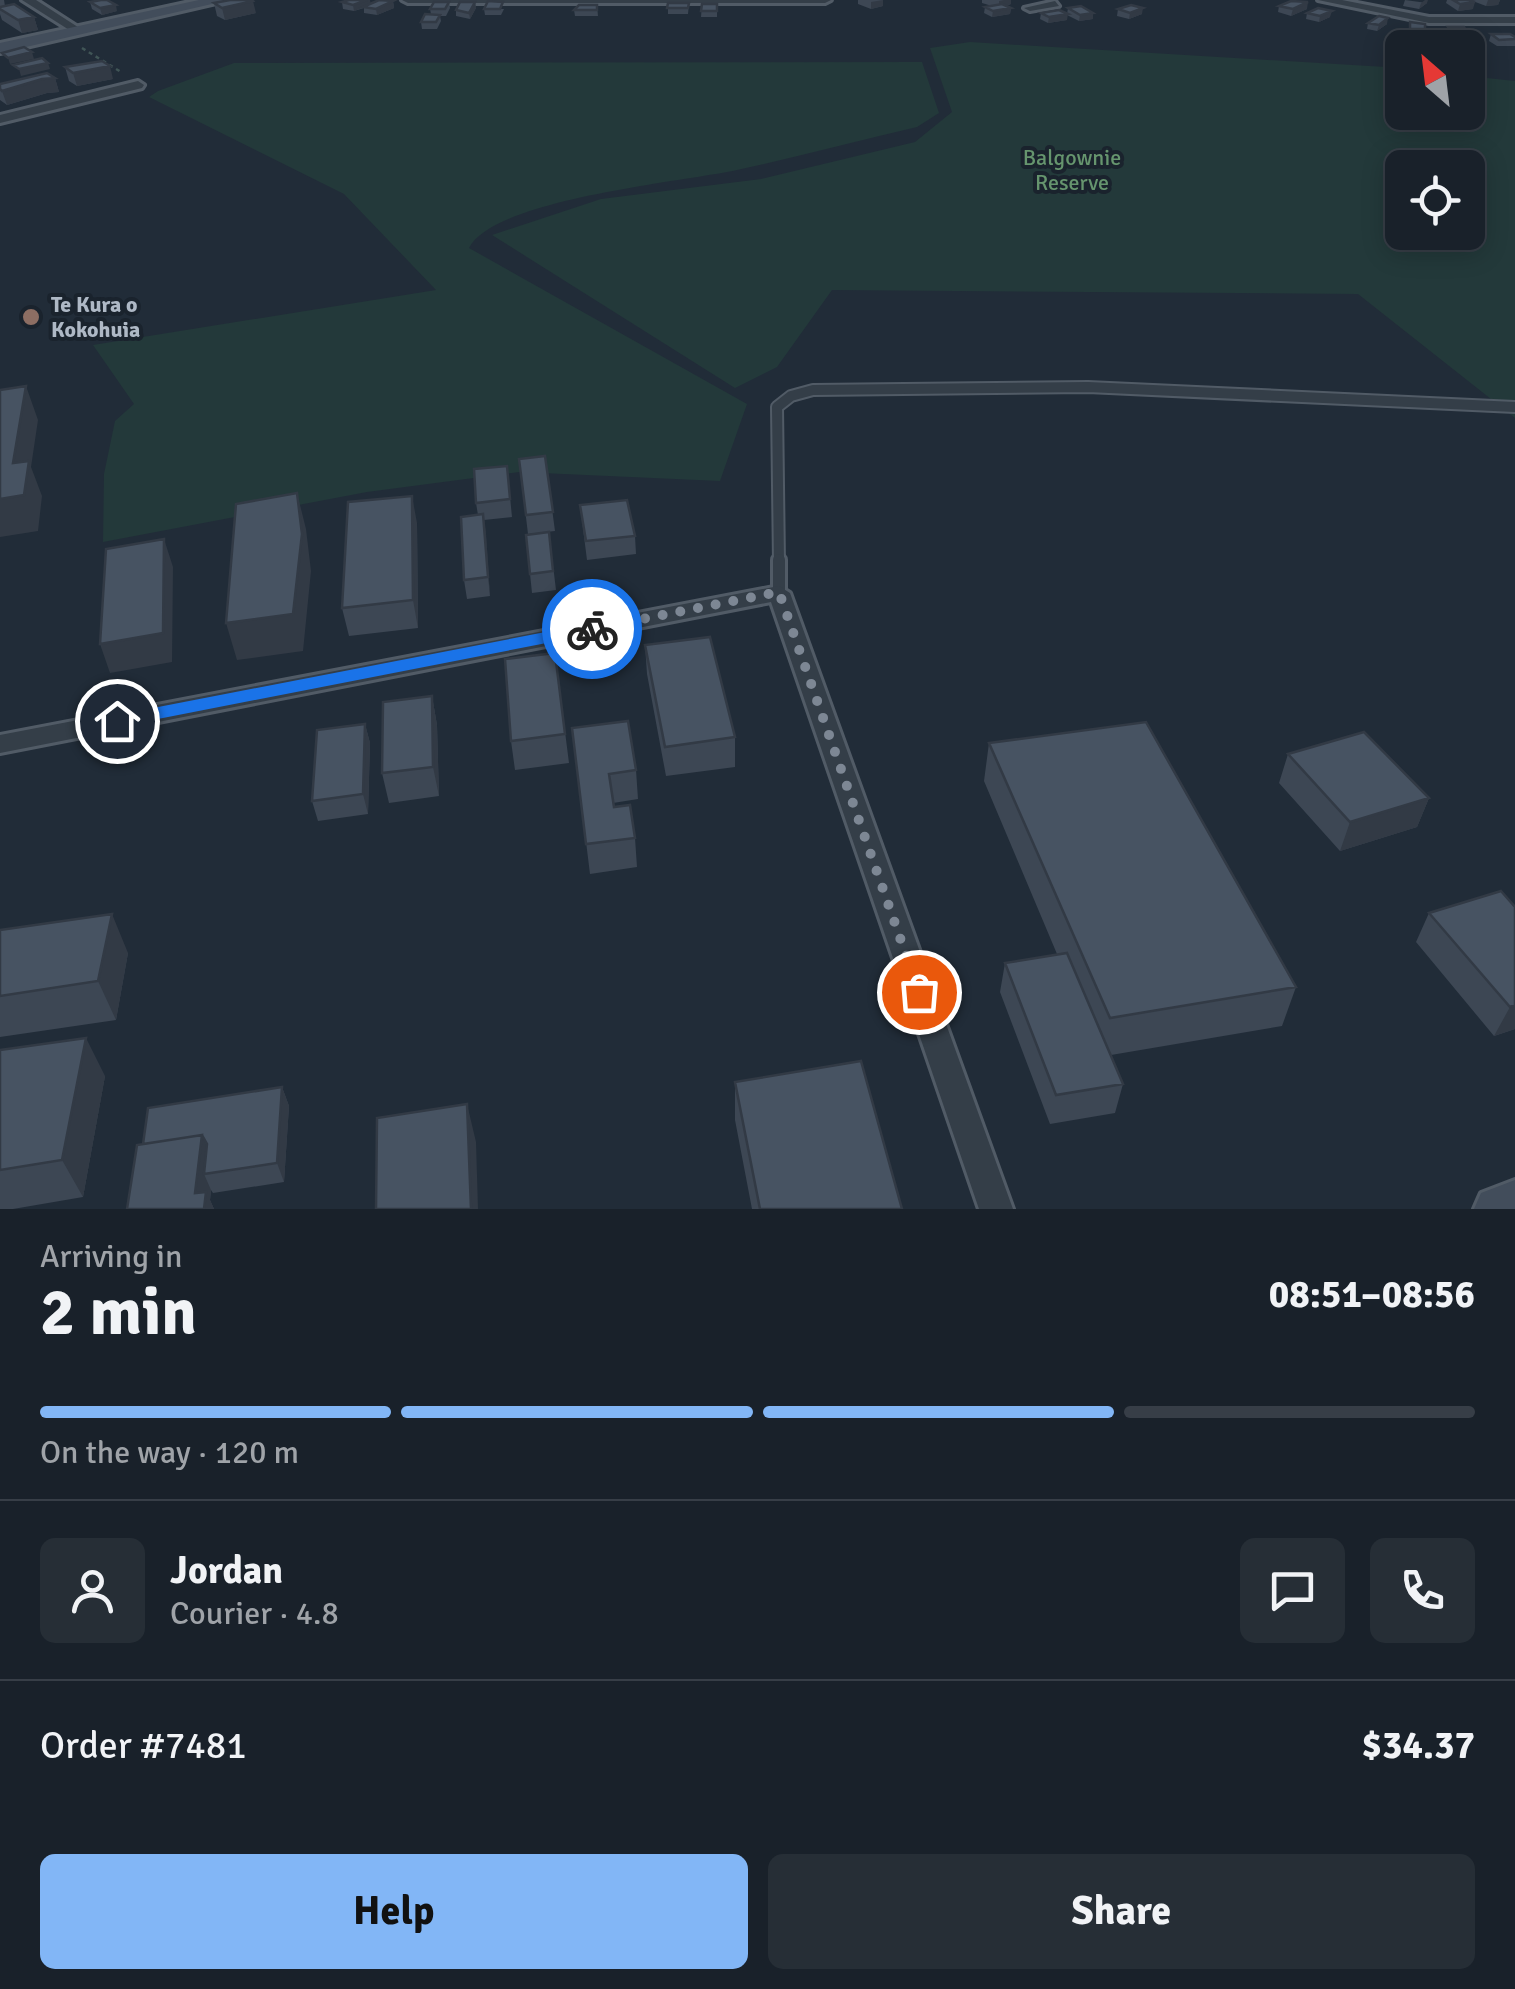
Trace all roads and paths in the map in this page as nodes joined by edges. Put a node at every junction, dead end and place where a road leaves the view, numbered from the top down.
1 (28, 0) edge
2 (220, 0) edge
3 (408, 0) edge
4 (670, 0) edge
5 (825, 0) edge
6 (1324, 0) edge
7 (1515, 20) edge
8 (69, 33) junction
9 (0, 48) edge
10 (138, 85) joint
11 (0, 118) edge
12 (1515, 407) edge
13 (779, 592) junction
14 (0, 744) edge
15 (1515, 1203) edge
16 (996, 1209) edge
17 (1498, 1209) edge

1 - 8 street
2 - 8 main road
3 - 4 street
4 - 5 street
6 - 7 street
8 - 9 main road
8 - 10 path
10 - 11 street
12 - 13 lane
13 - 14 street
13 - 16 street
15 - 17 main road

